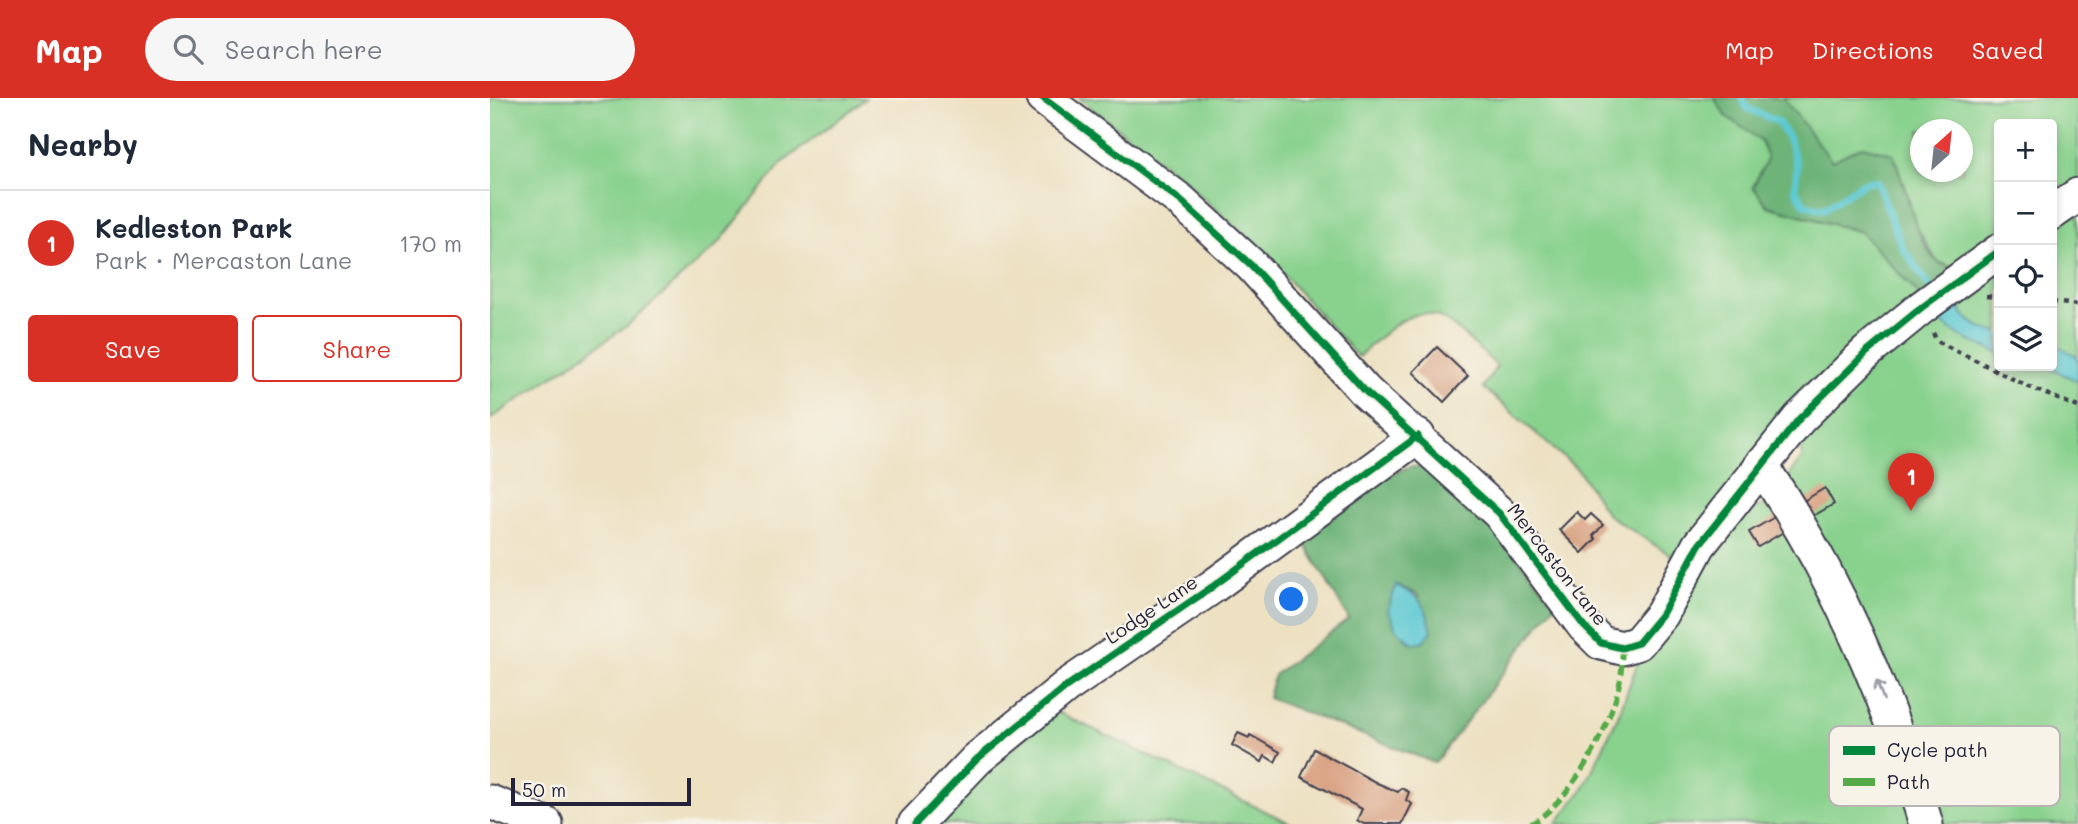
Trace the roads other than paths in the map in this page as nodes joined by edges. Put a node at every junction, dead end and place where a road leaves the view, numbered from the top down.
1 (1043, 98) edge
2 (2078, 195) edge
3 (2057, 210) edge
4 (1994, 255) edge
5 (1418, 436) junction
6 (1761, 465) junction
7 (1893, 726) edge
8 (490, 802) edge
9 (1921, 806) edge
10 (545, 824) edge
11 (915, 824) edge
12 (1926, 824) edge

1 - 5 street, Mercaston Lane
2 - 3 street
4 - 6 street, Mercaston Lane
5 - 6 street, Mercaston Lane
5 - 11 street, Lodge Lane
7 -> 6 street
8 - 10 street
12 -> 9 street

